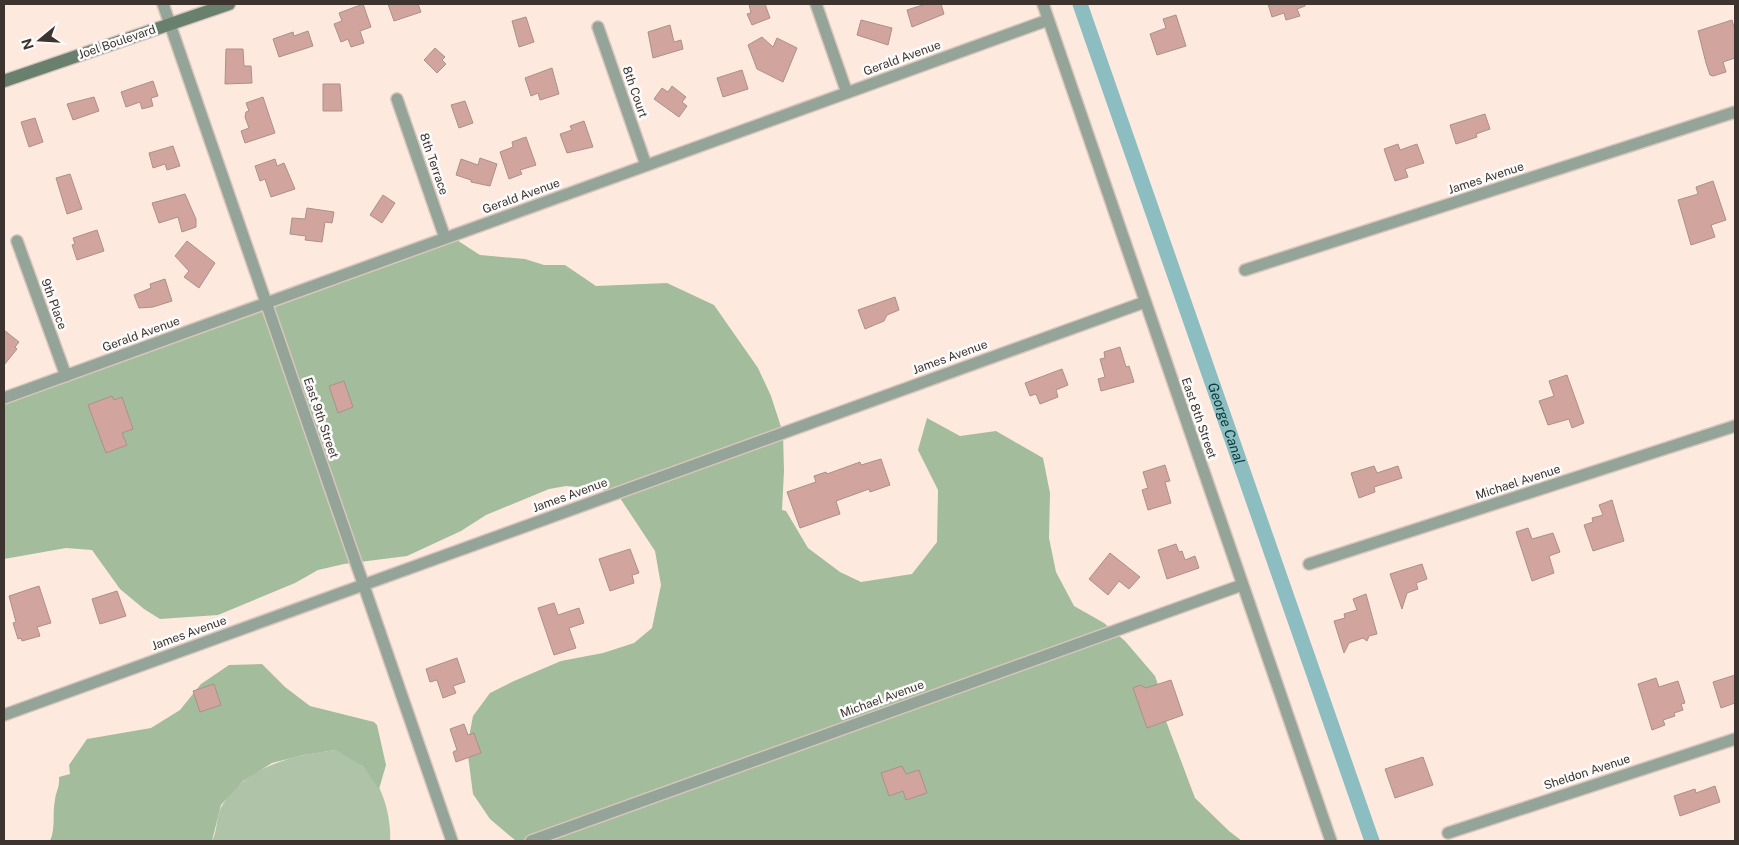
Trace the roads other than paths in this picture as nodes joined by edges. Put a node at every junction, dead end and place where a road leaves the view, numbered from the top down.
1 (163, 4) edge
2 (229, 4) edge
3 (816, 4) edge
4 (1043, 4) edge
5 (1048, 20) junction
6 (169, 24) junction
7 (598, 27) dead end
8 (4, 80) edge
9 (847, 93) junction
10 (397, 99) dead end
11 (1735, 112) edge
12 (646, 166) junction
13 (445, 238) junction
14 (17, 241) dead end
15 (1245, 270) dead end
16 (1145, 302) junction
17 (266, 303) junction
18 (66, 376) junction
19 (4, 398) edge
20 (1735, 426) edge
21 (1308, 564) dead end
22 (364, 584) junction
23 (1242, 585) junction
24 (4, 714) edge
25 (1735, 739) edge
26 (1448, 833) dead end
27 (452, 841) edge
28 (531, 841) edge
29 (1331, 841) edge

1 - 6 street, East 9th Street
2 - 6 main road, Joel Boulevard
3 - 9 street
4 - 5 street, East 8th Street
5 - 9 street, Gerald Avenue
5 - 16 street, East 8th Street
6 - 8 main road, Joel Boulevard
6 - 17 street, East 9th Street
7 - 12 street, 8th Court
9 - 12 street, Gerald Avenue
10 - 13 street, 8th Terrace
11 - 15 street, James Avenue
12 - 13 street, Gerald Avenue
13 - 17 street, Gerald Avenue
14 - 18 street, 9th Place
16 - 22 street, James Avenue
16 - 23 street, East 8th Street
17 - 18 street, Gerald Avenue
17 - 22 street, East 9th Street
18 - 19 street, Gerald Avenue
20 - 21 street, Michael Avenue
22 - 24 street, James Avenue
22 - 27 street, East 9th Street
23 - 28 street, Michael Avenue
23 - 29 street, East 8th Street
25 - 26 street, Sheldon Avenue

